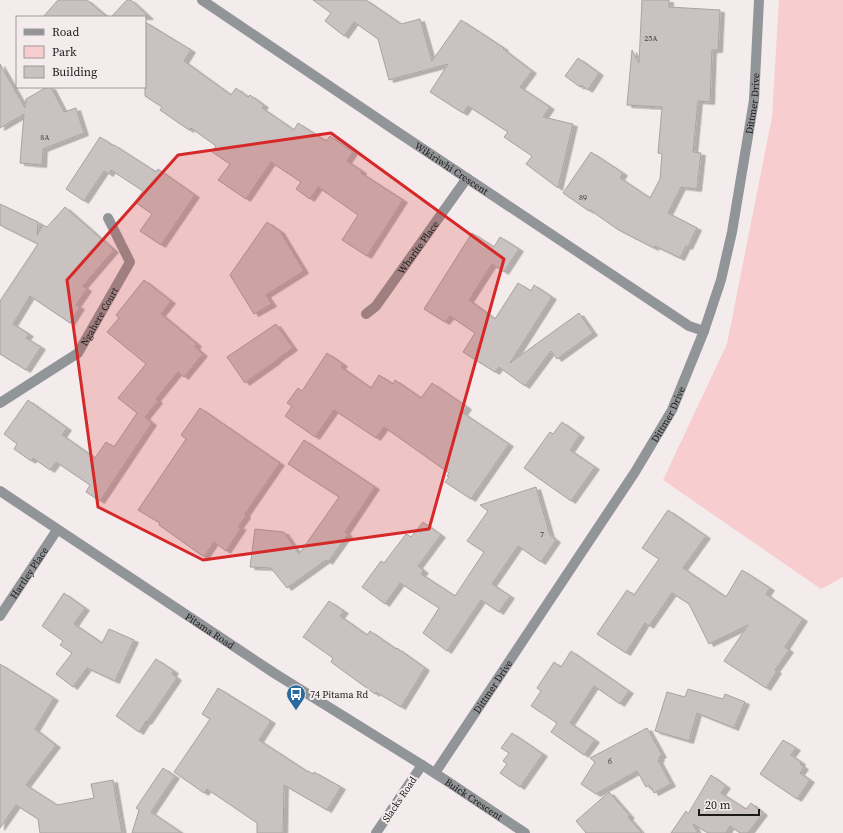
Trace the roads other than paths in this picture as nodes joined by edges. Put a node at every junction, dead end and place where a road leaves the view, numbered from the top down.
1 (202, 0) edge
2 (759, 0) edge
3 (467, 178) junction
4 (108, 218) dead end
5 (366, 314) dead end
6 (704, 332) junction
7 (0, 403) edge
8 (0, 491) edge
9 (57, 530) junction
10 (0, 616) edge
11 (422, 765) junction
12 (434, 773) junction
13 (376, 833) edge
14 (525, 833) edge

1 - 3 street, Wikiriwhi Crescent
2 - 6 street, Dittmer Drive
3 - 5 street, Wharite Place
3 - 6 street, Wikiriwhi Crescent
4 - 7 street, Ngahere Court
6 - 12 street, Dittmer Drive
8 - 9 street, Pitama Road
9 - 10 street, Hartley Place
9 - 11 street, Pitama Road
11 - 12 street, Buick Crescent
11 - 13 street, Slacks Road
12 - 14 street, Buick Crescent

